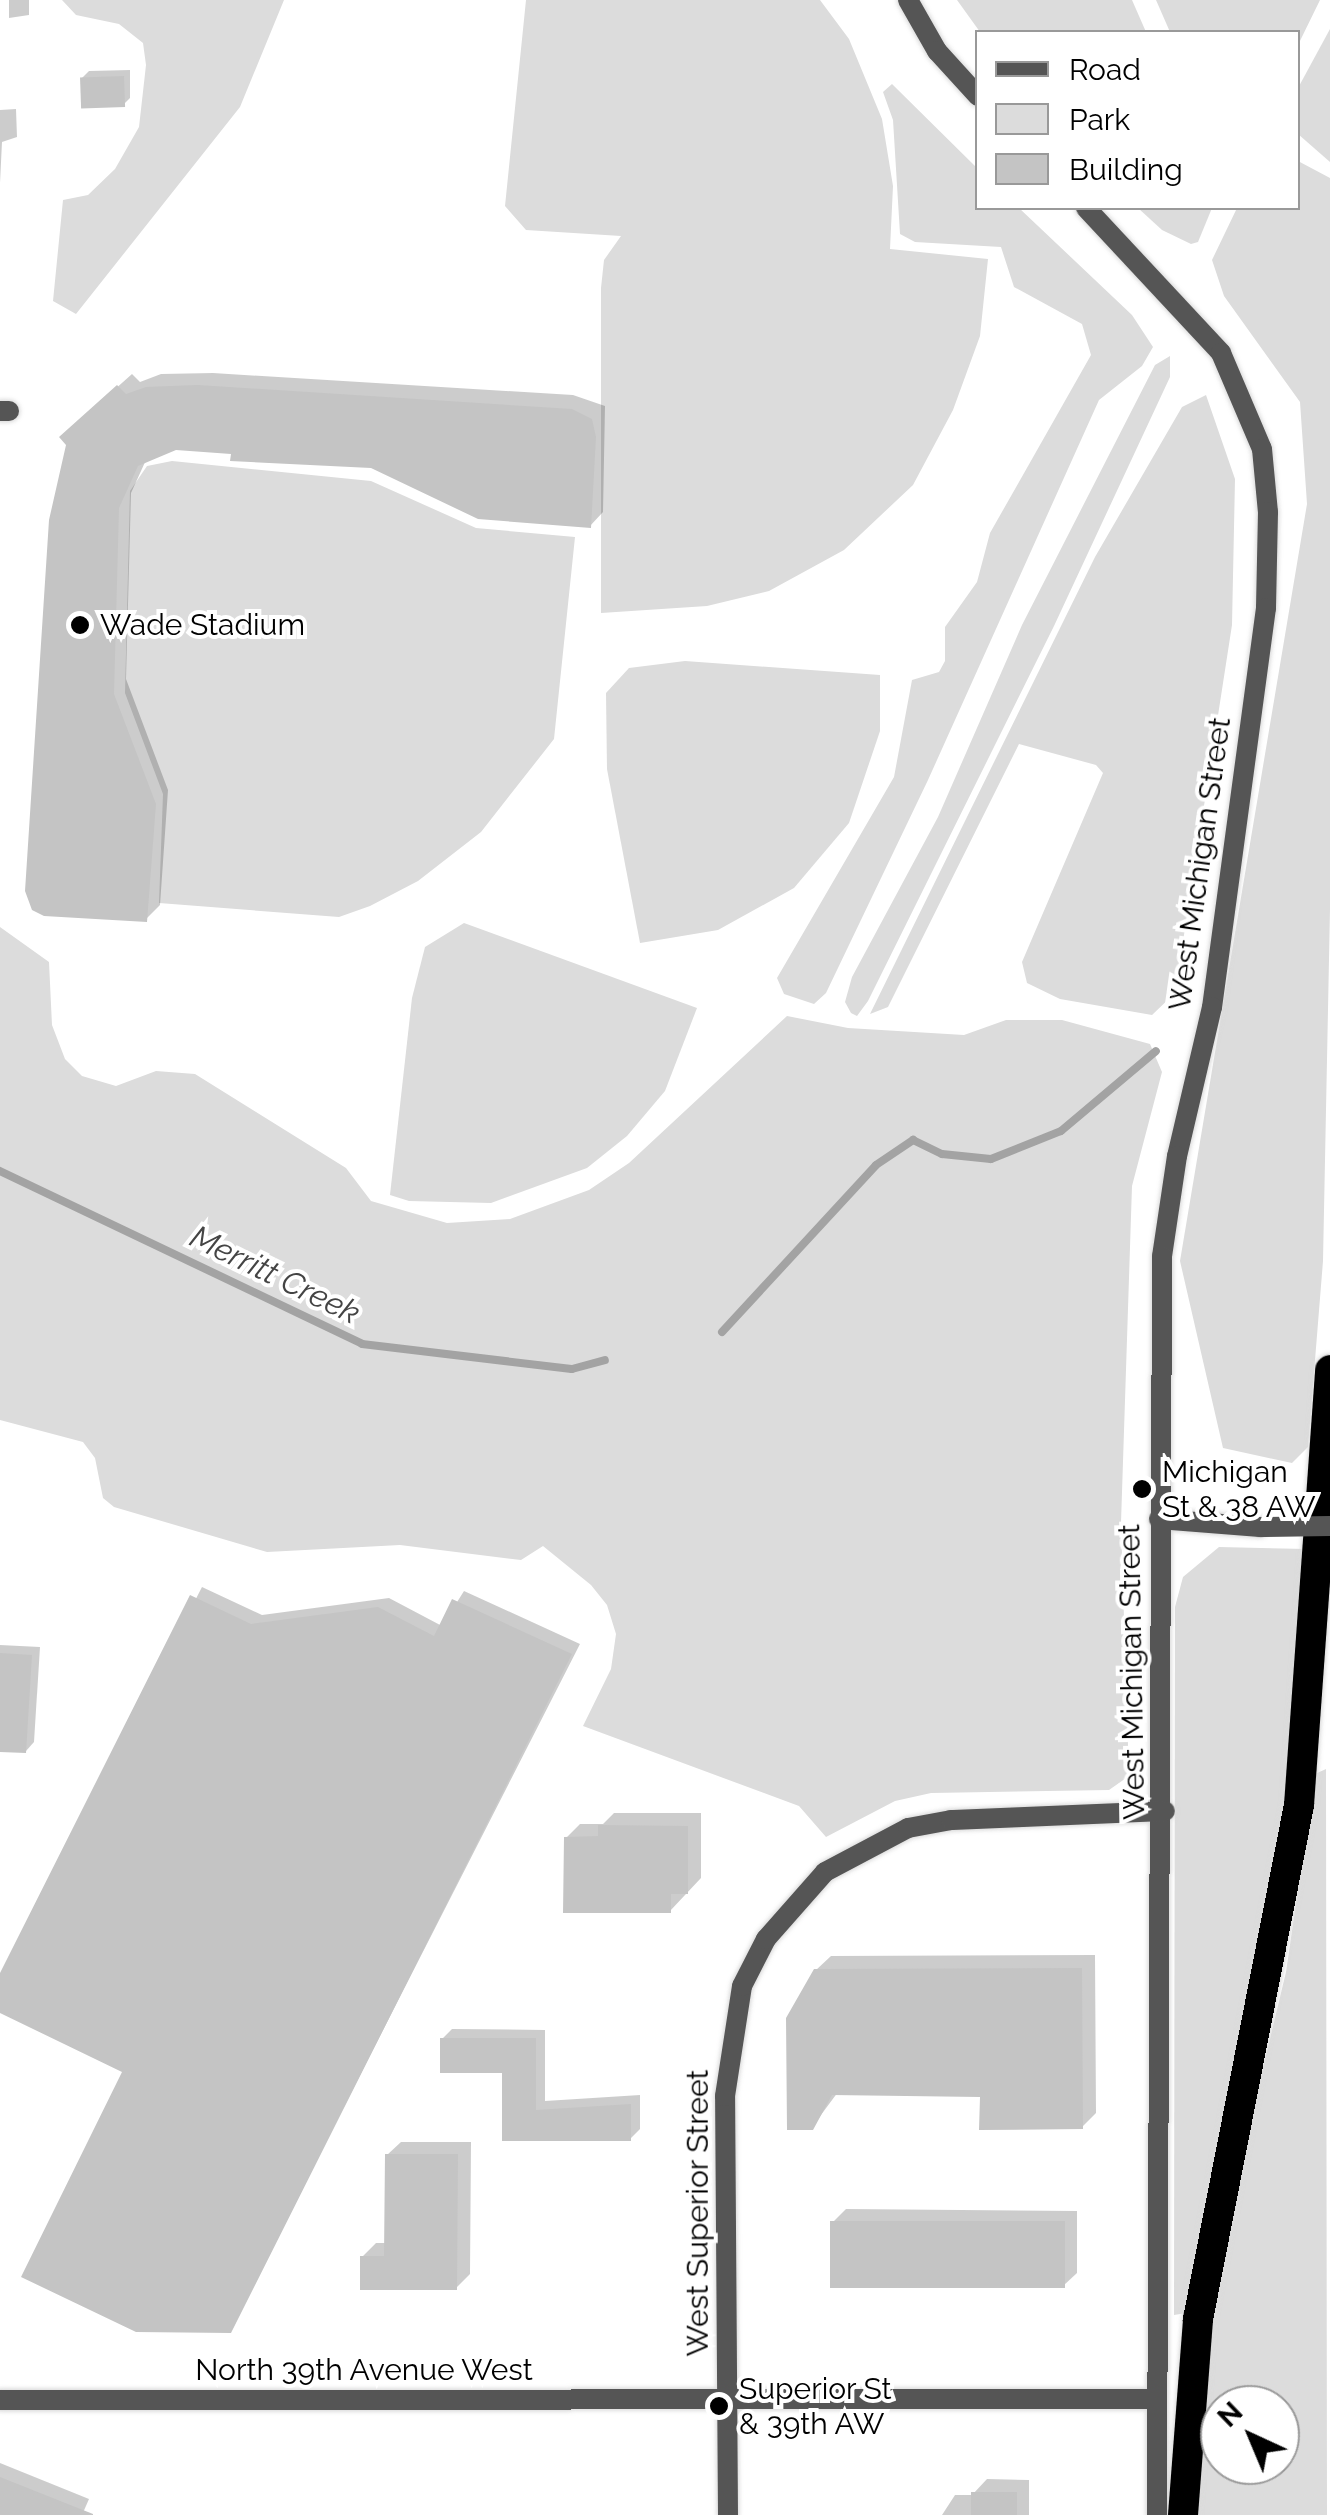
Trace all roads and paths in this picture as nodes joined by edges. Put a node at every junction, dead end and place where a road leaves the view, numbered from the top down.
1 (908, 0) edge
2 (975, 93) edge
3 (1088, 210) edge
4 (1330, 1370) edge
5 (1160, 1518) junction
6 (1330, 1526) edge
7 (1165, 1811) junction
8 (729, 2398) junction
9 (1156, 2399) junction
10 (0, 2400) edge
11 (728, 2515) edge
12 (1157, 2515) edge
13 (1183, 2515) edge

1 - 2 street
3 - 5 street, West Michigan Street
4 - 13 highway
5 - 6 street, bridge
5 - 7 street, West Michigan Street
7 - 8 street, West Superior Street
7 - 9 street, West Michigan Street
8 - 9 street, North 39th Avenue West
8 - 10 street, North 39th Avenue West
8 - 11 street, West Superior Street
9 - 12 street, West Michigan Street

